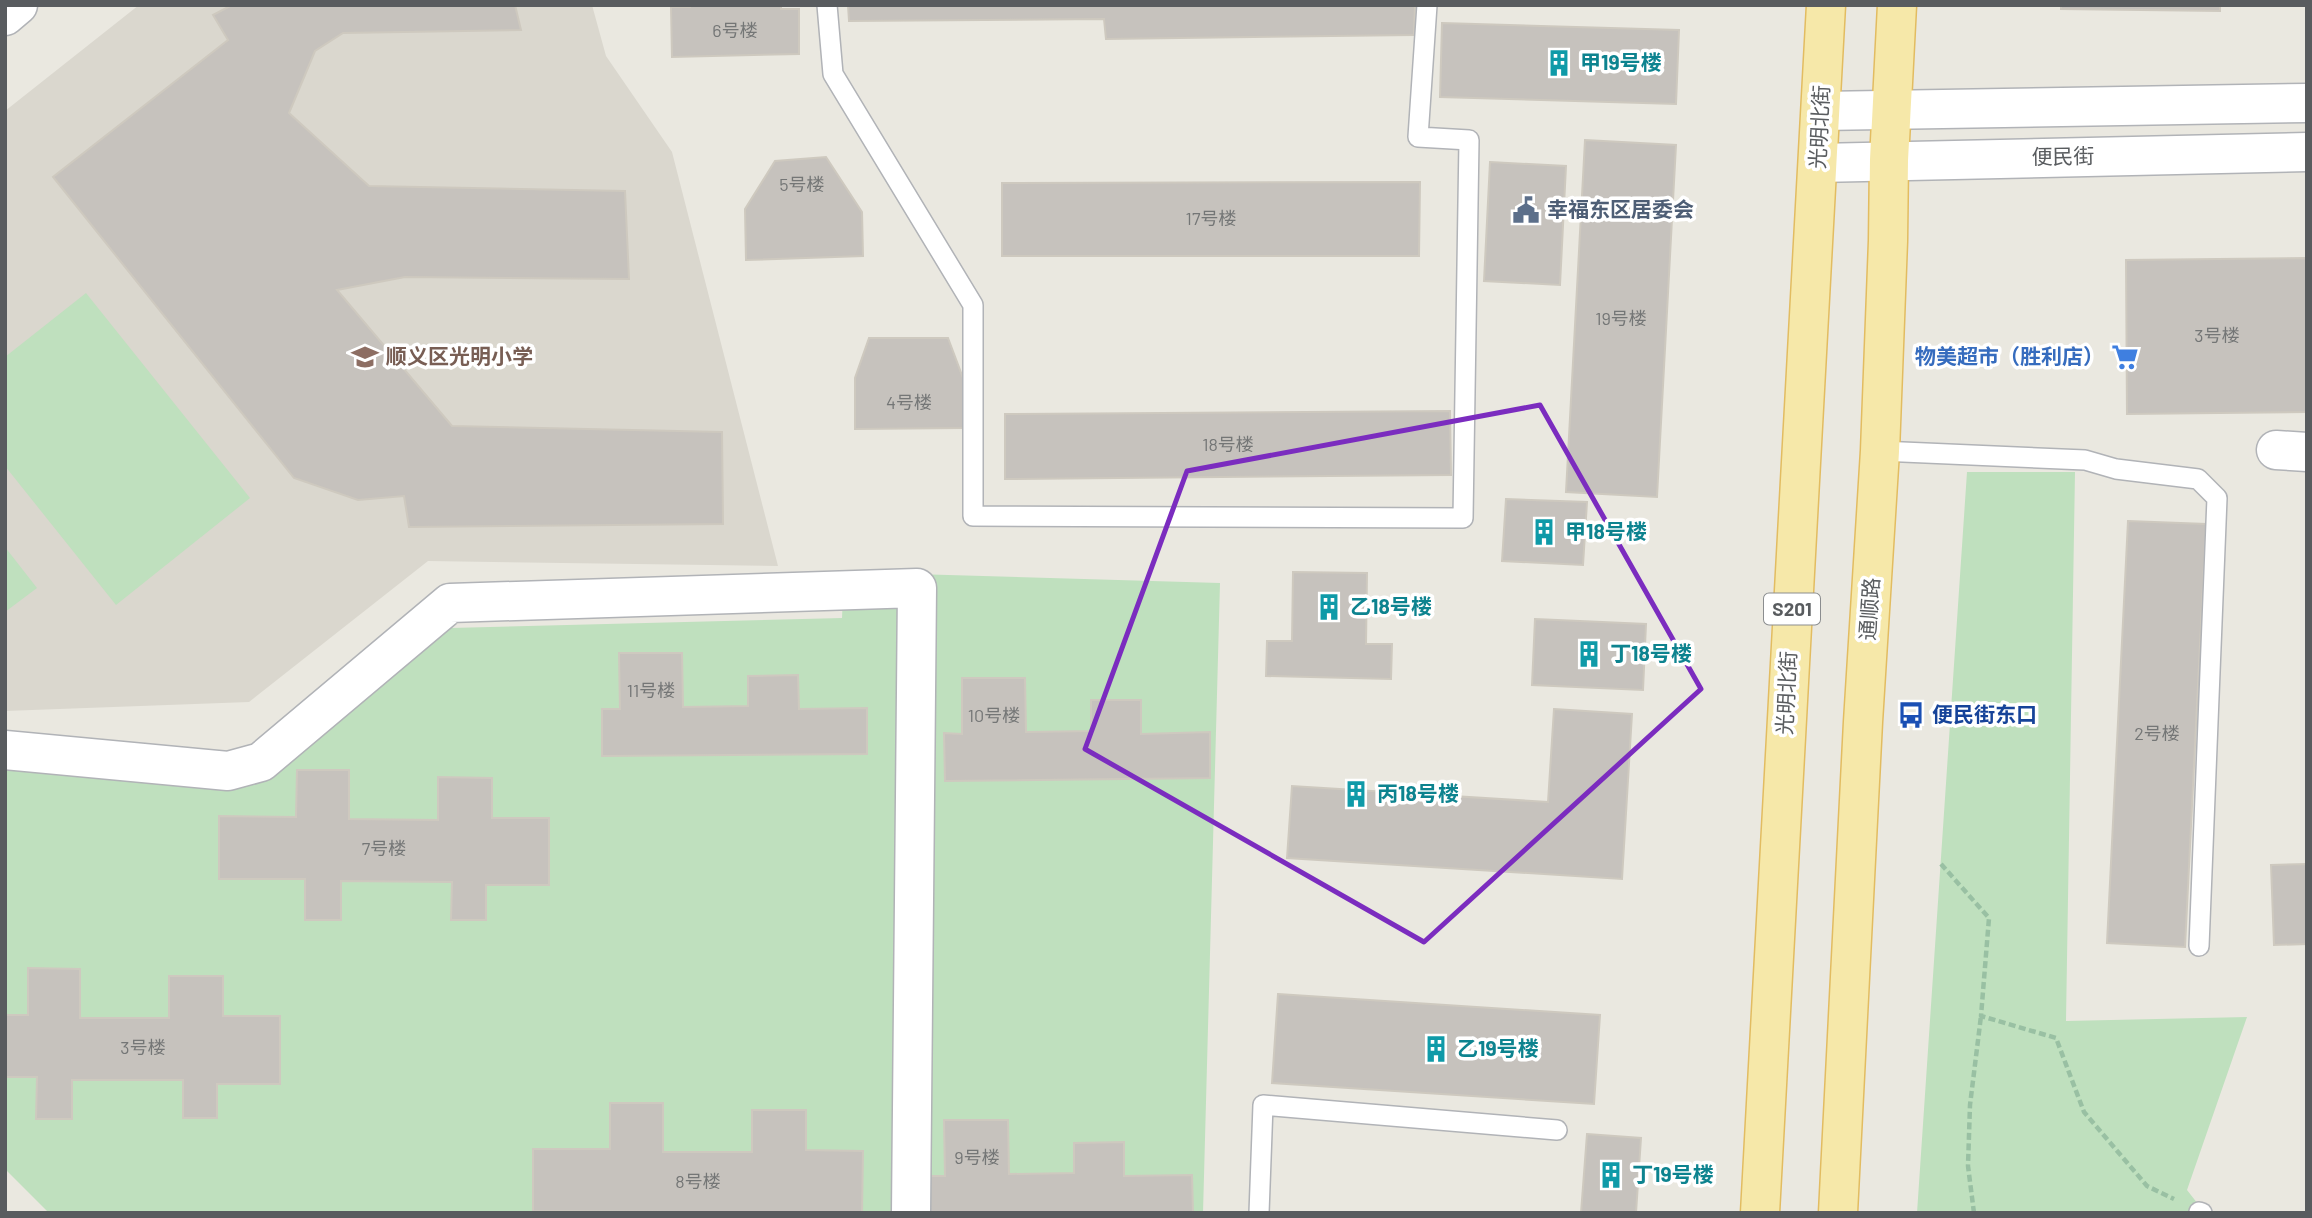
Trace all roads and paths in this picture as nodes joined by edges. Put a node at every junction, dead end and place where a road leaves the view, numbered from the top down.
1 (19, 5) edge
2 (827, 5) edge
3 (1427, 5) edge
4 (1826, 5) edge
5 (1897, 5) edge
6 (5, 16) edge
7 (2307, 103) edge
8 (1821, 111) junction
9 (1892, 111) junction
10 (2307, 152) edge
11 (1889, 160) junction
12 (1818, 163) junction
13 (1880, 451) junction
14 (5, 750) edge
15 (1941, 864) dead end
16 (2199, 946) dead end
17 (1982, 1016) junction
18 (1557, 1130) dead end
19 (2201, 1212) edge
20 (911, 1213) edge
21 (1259, 1213) edge
22 (1760, 1213) edge
23 (1838, 1213) edge
24 (1975, 1213) edge

1 - 6 street
2 - 3 lane
4 - 8 main road, 光明北街 / S201
5 - 9 main road, 通顺路
7 - 9 street
8 - 9 street
8 - 12 main road, 光明北街 / S201
9 - 11 main road, 通顺路
10 - 11 street, 便民街
11 - 12 street, 便民街
11 - 13 main road, 通顺路
12 - 22 main road, 光明北街 / S201
13 - 16 lane
13 - 23 main road, 通顺路
14 - 20 street
15 - 17 path
17 - 19 path
17 - 24 path
18 - 21 lane

